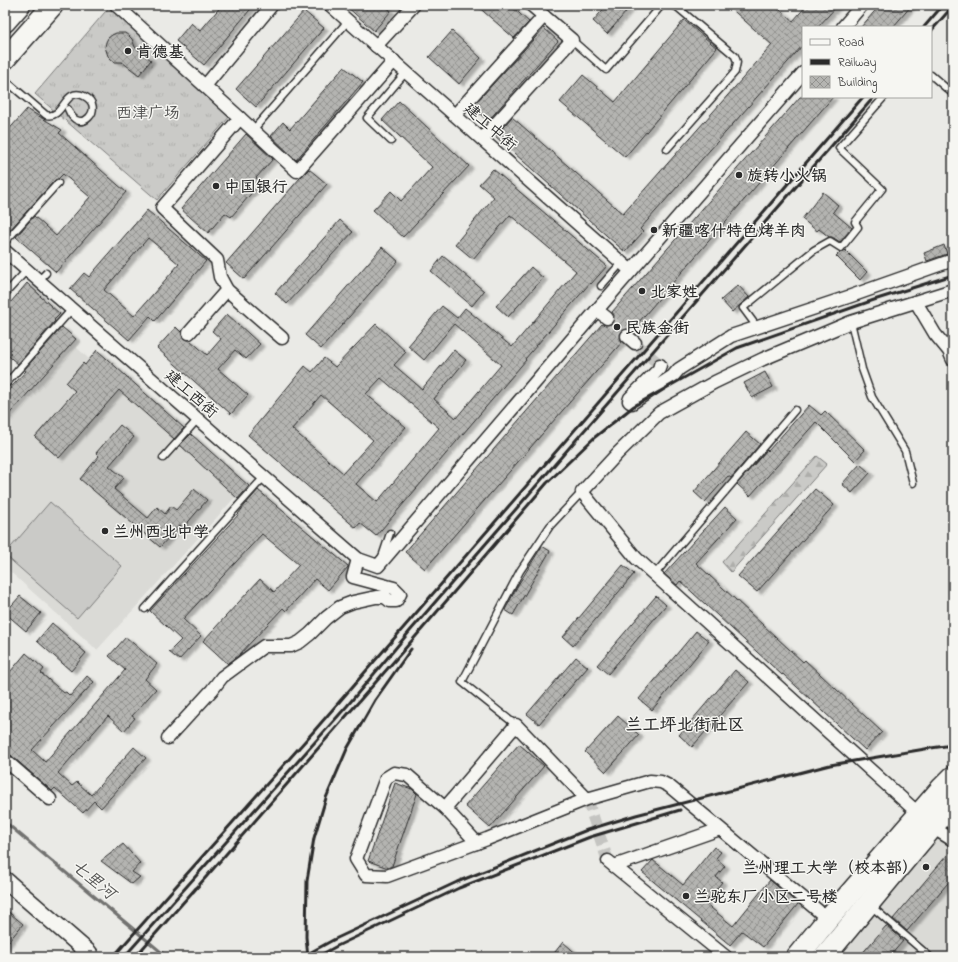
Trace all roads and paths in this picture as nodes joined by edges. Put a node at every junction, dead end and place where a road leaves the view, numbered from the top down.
1 (20, 5) edge
2 (116, 5) edge
3 (272, 5) edge
4 (330, 5) edge
5 (414, 5) edge
6 (531, 5) edge
7 (663, 5) edge
8 (672, 5) edge
9 (862, 5) edge
10 (45, 13) edge
11 (544, 16) junction
12 (348, 21) junction
13 (5, 22) edge
14 (844, 26) edge
15 (572, 40) junction
16 (376, 46) junction
17 (5, 60) edge
18 (394, 61) junction
19 (406, 72) junction
20 (802, 74) edge
21 (932, 76) edge
22 (5, 80) edge
23 (205, 86) junction
24 (953, 94) edge
25 (883, 98) edge
26 (68, 109) dead end
27 (455, 115) junction
28 (240, 118) junction
29 (253, 130) junction
30 (482, 139) junction
31 (391, 141) dead end
32 (667, 149) dead end
33 (58, 183) dead end
34 (5, 242) edge
35 (5, 251) edge
36 (953, 260) edge
37 (622, 262) junction
38 (27, 270) junction
39 (631, 270) junction
40 (601, 286) dead end
41 (227, 290) junction
42 (953, 290) edge
43 (5, 294) edge
44 (916, 302) junction
45 (72, 310) junction
46 (597, 310) junction
47 (607, 318) tunnel mouth
48 (851, 322) junction
49 (757, 327) junction
50 (189, 333) dead end
51 (282, 338) dead end
52 (953, 360) edge
53 (660, 365) dead end
54 (5, 386) edge
55 (795, 410) dead end
56 (198, 419) junction
57 (163, 458) dead end
58 (264, 477) junction
59 (913, 483) dead end
60 (582, 492) junction
61 (390, 533) dead end
62 (358, 559) junction
63 (378, 566) junction
64 (654, 575) junction
65 (145, 609) dead end
66 (516, 725) junction
67 (168, 738) dead end
68 (5, 760) edge
69 (953, 777) edge
70 (50, 798) dead end
71 (587, 799) junction
72 (953, 803) edge
73 (445, 808) junction
74 (926, 820) junction
75 (720, 829) junction
76 (953, 840) edge
77 (477, 843) junction
78 (5, 880) edge
79 (869, 904) junction
80 (828, 919) junction
81 (89, 953) dead end
82 (726, 957) edge
83 (797, 957) edge
84 (824, 957) edge
85 (930, 957) edge

1 - 10 street
1 - 13 main road
2 - 23 street
3 - 23 street
4 - 12 street, 建工中街
5 - 16 street
6 - 11 street
7 - 15 lane
8 - 32 lane
9 - 14 street
10 - 17 main road
11 - 15 street
11 - 27 street
12 - 16 street, 建工中街
12 - 29 lane
15 - 30 street
16 - 18 street, 建工中街
18 - 19 street, 建工中街
18 - 29 street
19 - 27 street, 建工中街
19 - 31 lane
20 - 39 street
21 - 24 lane
22 - 26 lane
23 - 28 street
25 - 49 lane
27 - 30 street, 建工中街
28 - 29 street
28 - 41 street
30 - 37 street, 建工中街
33 - 34 lane
35 - 38 street, 建工西街
36 - 49 street
37 - 39 street, 建工中街
37 - 40 lane
38 - 43 lane
38 - 45 street, 建工西街
39 - 46 street
41 - 50 street
41 - 51 street
42 - 44 street
44 - 48 street
44 - 52 street
45 - 54 lane
45 - 56 street, 建工西街
46 - 47 street
46 - 63 street
48 - 59 lane
48 - 60 street
49 - 53 street
55 - 64 lane
56 - 57 lane
56 - 58 street, 建工西街
58 - 62 street, 建工西街
58 - 65 lane
60 - 64 street
60 - 66 lane
61 - 63 lane
62 - 63 street
62 - 67 street
64 - 74 street
66 - 71 street
66 - 73 street
68 - 70 street
69 - 74 highway
71 - 75 street
71 - 77 street
72 - 74 highway
73 - 77 street
73 - 77 street
74 - 76 street
74 - 79 highway
74 - 80 highway
75 - 80 street
75 - 82 street
78 - 81 street
79 - 84 highway
79 - 85 lane
80 - 83 highway

